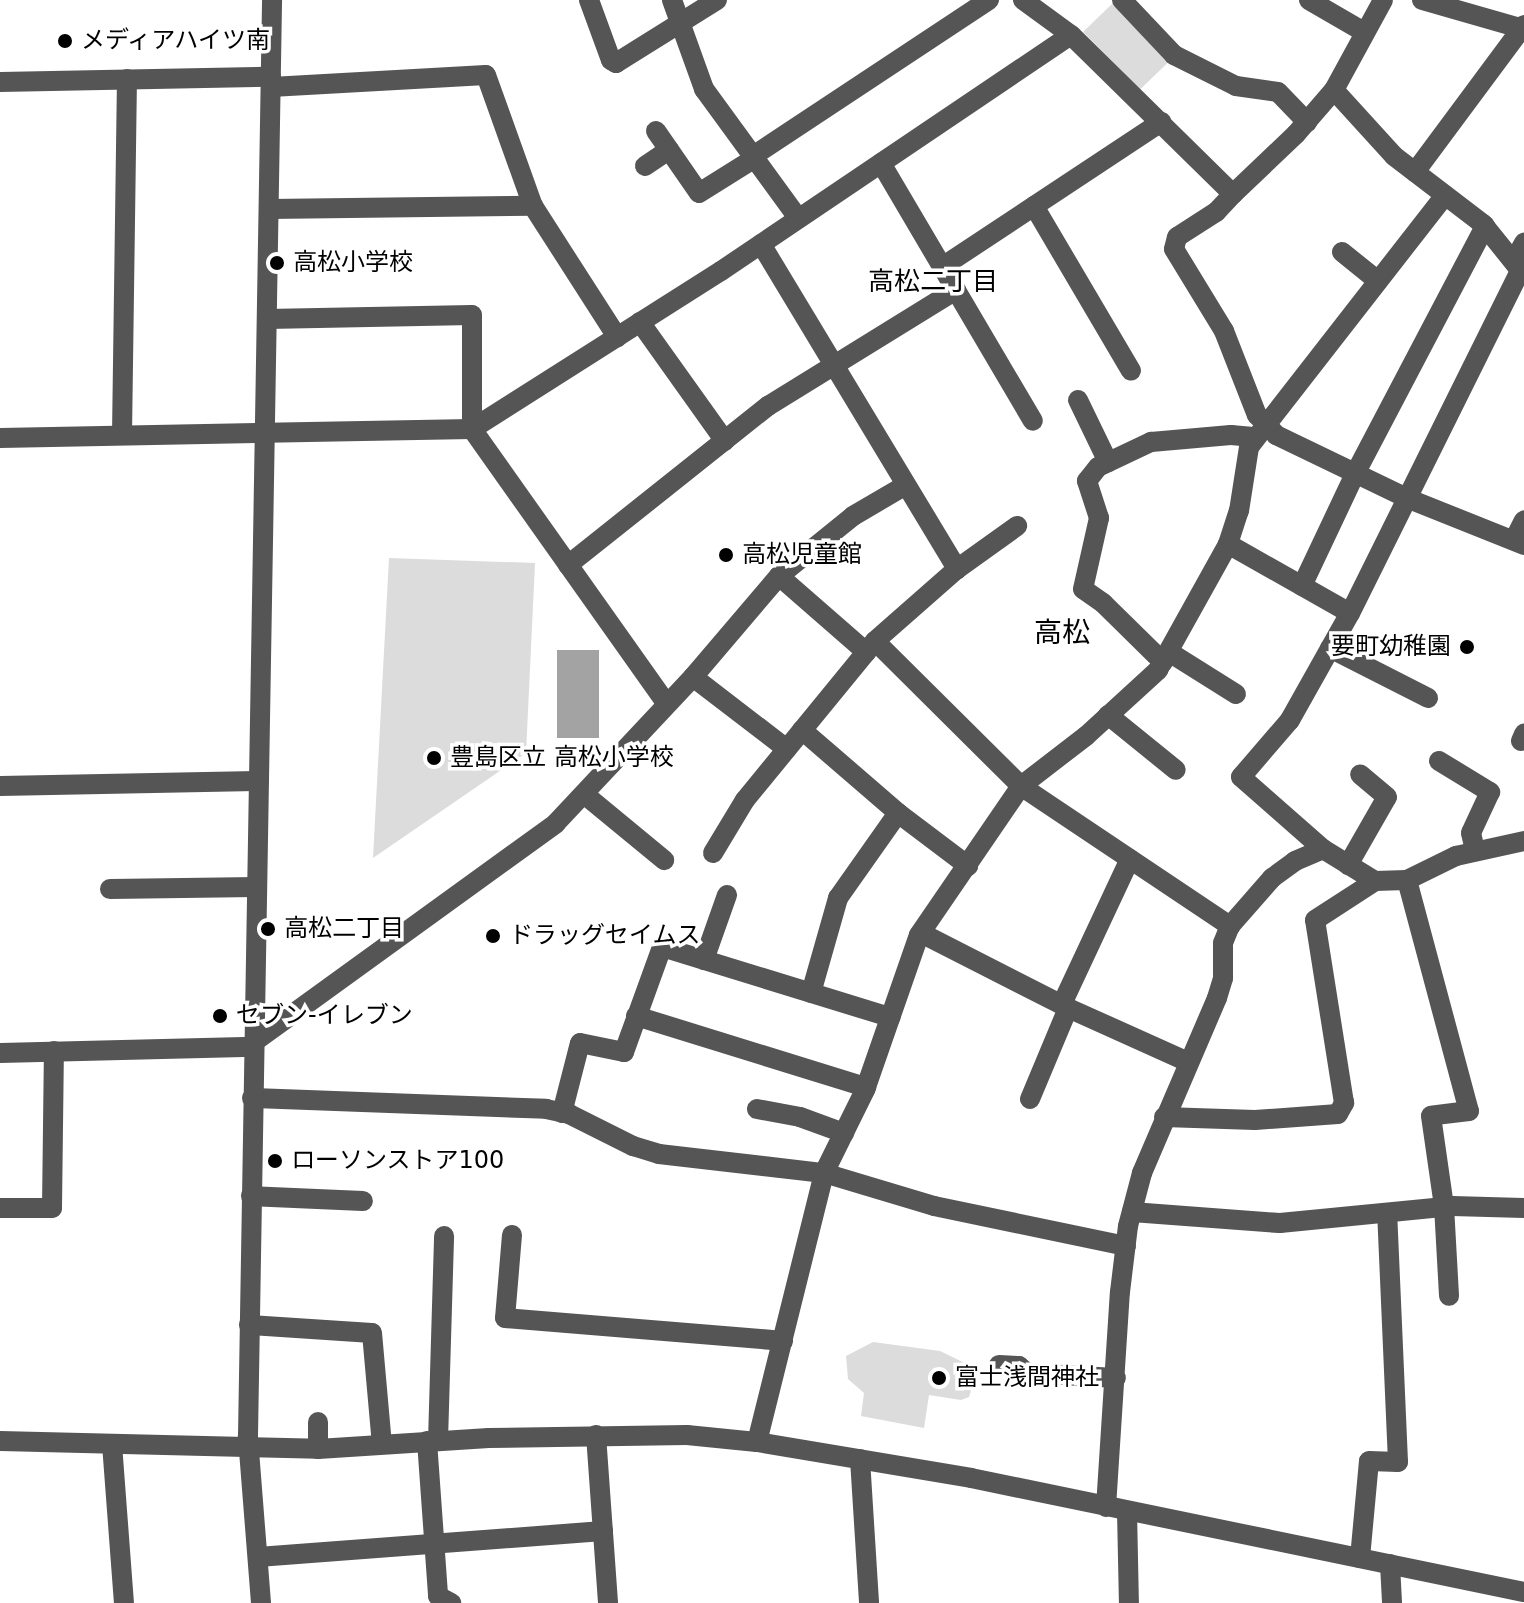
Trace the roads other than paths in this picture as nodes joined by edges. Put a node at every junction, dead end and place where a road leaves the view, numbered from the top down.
1 (272, 0) edge
2 (589, 0) edge
3 (672, 0) edge
4 (717, 0) edge
5 (989, 0) edge
6 (1023, 0) edge
7 (1122, 0) edge
8 (1309, 0) edge
9 (1383, 0) edge
10 (1422, 0) edge
11 (681, 23) junction
12 (1524, 28) edge
13 (1364, 32) junction
14 (1071, 35) junction
15 (127, 79) junction
16 (0, 82) edge
17 (271, 82) junction
18 (1334, 90) junction
19 (1161, 122) junction
20 (1307, 122) junction
21 (656, 131) dead end
22 (669, 150) junction
23 (754, 157) junction
24 (881, 163) junction
25 (645, 166) dead end
26 (1415, 172) junction
27 (1233, 194) junction
28 (1445, 195) junction
29 (533, 206) junction
30 (1034, 206) junction
31 (269, 209) junction
32 (798, 218) junction
33 (1485, 226) junction
34 (761, 244) junction
35 (1342, 252) dead end
36 (1520, 263) edge
37 (942, 267) junction
38 (1378, 281) junction
39 (956, 290) junction
40 (267, 319) junction
41 (640, 322) junction
42 (617, 337) junction
43 (835, 363) junction
44 (1131, 371) dead end
45 (1078, 400) dead end
46 (1033, 421) dead end
47 (472, 429) junction
48 (1261, 431) junction
49 (266, 433) junction
50 (122, 435) junction
51 (0, 438) edge
52 (725, 441) junction
53 (1108, 462) junction
54 (1356, 472) junction
55 (906, 485) junction
56 (1409, 499) junction
57 (1524, 520) edge
58 (1017, 526) dead end
59 (1519, 543) edge
60 (1228, 544) junction
61 (568, 565) junction
62 (957, 569) junction
63 (779, 576) junction
64 (1302, 586) junction
65 (1350, 613) junction
66 (870, 646) junction
67 (1330, 648) junction
68 (1166, 657) junction
69 (693, 677) junction
70 (1236, 694) dead end
71 (1428, 698) dead end
72 (667, 704) junction
73 (1108, 715) junction
74 (802, 730) junction
75 (787, 749) junction
76 (1439, 761) dead end
77 (1176, 770) dead end
78 (1360, 774) dead end
79 (259, 781) junction
80 (0, 786) edge
81 (1021, 786) junction
82 (584, 794) junction
83 (898, 813) junction
84 (1524, 841) edge
85 (1323, 849) junction
86 (1475, 851) junction
87 (713, 853) dead end
88 (1130, 859) junction
89 (664, 860) dead end
90 (1348, 865) junction
91 (968, 866) junction
92 (1407, 880) junction
93 (1375, 881) junction
94 (257, 887) junction
95 (110, 889) dead end
96 (727, 895) dead end
97 (1230, 926) junction
98 (921, 933) junction
99 (704, 960) junction
100 (811, 993) junction
101 (1065, 1006) junction
102 (636, 1016) junction
103 (890, 1017) junction
104 (254, 1045) junction
105 (54, 1051) junction
106 (0, 1053) edge
107 (1188, 1062) junction
108 (866, 1087) junction
109 (252, 1098) junction
110 (1030, 1099) dead end
111 (757, 1109) dead end
112 (562, 1113) junction
113 (1164, 1117) junction
114 (844, 1133) junction
115 (824, 1173) junction
116 (251, 1196) junction
117 (363, 1201) dead end
118 (1444, 1206) junction
119 (0, 1208) edge
120 (1524, 1208) edge
121 (1132, 1212) junction
122 (1387, 1213) junction
123 (512, 1235) dead end
124 (444, 1236) dead end
125 (1126, 1246) junction
126 (1449, 1296) dead end
127 (249, 1325) junction
128 (783, 1341) junction
129 (999, 1365) dead end
130 (1116, 1378) junction
131 (318, 1422) dead end
132 (596, 1435) junction
133 (0, 1441) edge
134 (433, 1441) junction
135 (757, 1442) junction
136 (112, 1444) junction
137 (382, 1444) junction
138 (249, 1445) junction
139 (318, 1449) junction
140 (860, 1459) junction
141 (1106, 1507) junction
142 (1127, 1511) junction
143 (603, 1531) junction
144 (434, 1544) junction
145 (258, 1557) junction
146 (1360, 1558) junction
147 (1390, 1564) junction
148 (1524, 1592) edge
149 (124, 1603) edge
150 (261, 1603) edge
151 (451, 1603) edge
152 (608, 1603) edge
153 (869, 1603) edge
154 (1129, 1603) edge
155 (1392, 1603) edge

1 - 17 street
2 - 11 street
3 - 11 street
4 - 11 street
5 - 23 street
6 - 14 street
7 - 20 street
8 - 13 street
9 - 13 street
10 - 12 street
11 - 23 street
12 - 26 street
13 - 18 street
14 - 19 street
14 - 24 street
15 - 16 street
15 - 17 street
15 - 50 street
17 - 29 street
17 - 31 street
18 - 20 street
18 - 26 street
19 - 27 street
19 - 30 street
20 - 27 street
21 - 22 street
22 - 23 street
22 - 25 street
23 - 32 street
24 - 32 street
24 - 37 street
26 - 28 street
27 - 48 street
28 - 33 street
28 - 38 street
29 - 31 street
29 - 42 street
30 - 37 street
30 - 44 street
31 - 40 street
32 - 34 street
33 - 36 street
33 - 54 street
34 - 41 street
34 - 43 street
35 - 38 street
36 - 56 street
37 - 39 street
38 - 48 street
39 - 43 street
39 - 46 street
40 - 47 street
40 - 49 street
41 - 42 street
41 - 52 street
42 - 47 street
43 - 52 street
43 - 55 street
45 - 53 street
47 - 49 street
47 - 61 street
48 - 53 street
48 - 54 street
48 - 60 street
49 - 50 street
49 - 79 street
50 - 51 street
52 - 61 street
53 - 68 street
54 - 56 street
54 - 64 street
55 - 62 street
55 - 63 street
56 - 59 street
56 - 65 street
57 - 59 street
58 - 62 street
60 - 64 street
60 - 68 street
61 - 72 street
62 - 66 street
63 - 66 street
63 - 69 street
64 - 65 street
65 - 67 street
66 - 74 street
66 - 81 street
67 - 71 street
67 - 85 street
68 - 70 street
68 - 73 street
69 - 72 street
69 - 75 street
72 - 82 street
73 - 77 street
73 - 81 street
74 - 75 street
74 - 83 street
75 - 87 street
76 - 86 street
78 - 90 street
79 - 80 street
79 - 94 street
81 - 88 street
81 - 91 street
82 - 89 street
82 - 104 street
83 - 91 street
83 - 100 street
84 - 86 street
85 - 90 street
85 - 97 street
86 - 92 street
88 - 97 street
88 - 101 street
90 - 93 street
91 - 98 street
92 - 93 street
92 - 118 street
93 - 113 street
94 - 95 street
94 - 104 street
96 - 99 street
97 - 107 street
98 - 101 street
98 - 103 street
99 - 100 street
99 - 102 street
100 - 103 street
101 - 107 street
101 - 110 street
102 - 108 street
102 - 112 street
103 - 108 street
104 - 105 street
104 - 109 street
105 - 106 street
105 - 119 street
107 - 113 street
108 - 114 street
109 - 112 street
109 - 116 street
111 - 114 street
112 - 115 street
113 - 121 street
114 - 115 street
115 - 125 street
115 - 128 street
116 - 117 street
116 - 127 street
118 - 120 street
118 - 122 street
118 - 126 street
121 - 122 street
121 - 125 street
122 - 146 street
123 - 128 street
124 - 134 street
125 - 130 street
127 - 137 street
127 - 138 street
128 - 135 street
129 - 130 street
130 - 141 street
131 - 139 street
132 - 134 street
132 - 135 street
132 - 143 street
133 - 136 street
134 - 137 street
134 - 144 street
135 - 140 street
136 - 138 street
136 - 149 street
137 - 139 street
138 - 139 street
138 - 145 street
140 - 141 street
140 - 153 street
141 - 142 street
142 - 146 street
142 - 154 street
143 - 144 street
143 - 152 street
144 - 145 street
144 - 151 street
145 - 150 street
146 - 147 street
147 - 148 street
147 - 155 street

